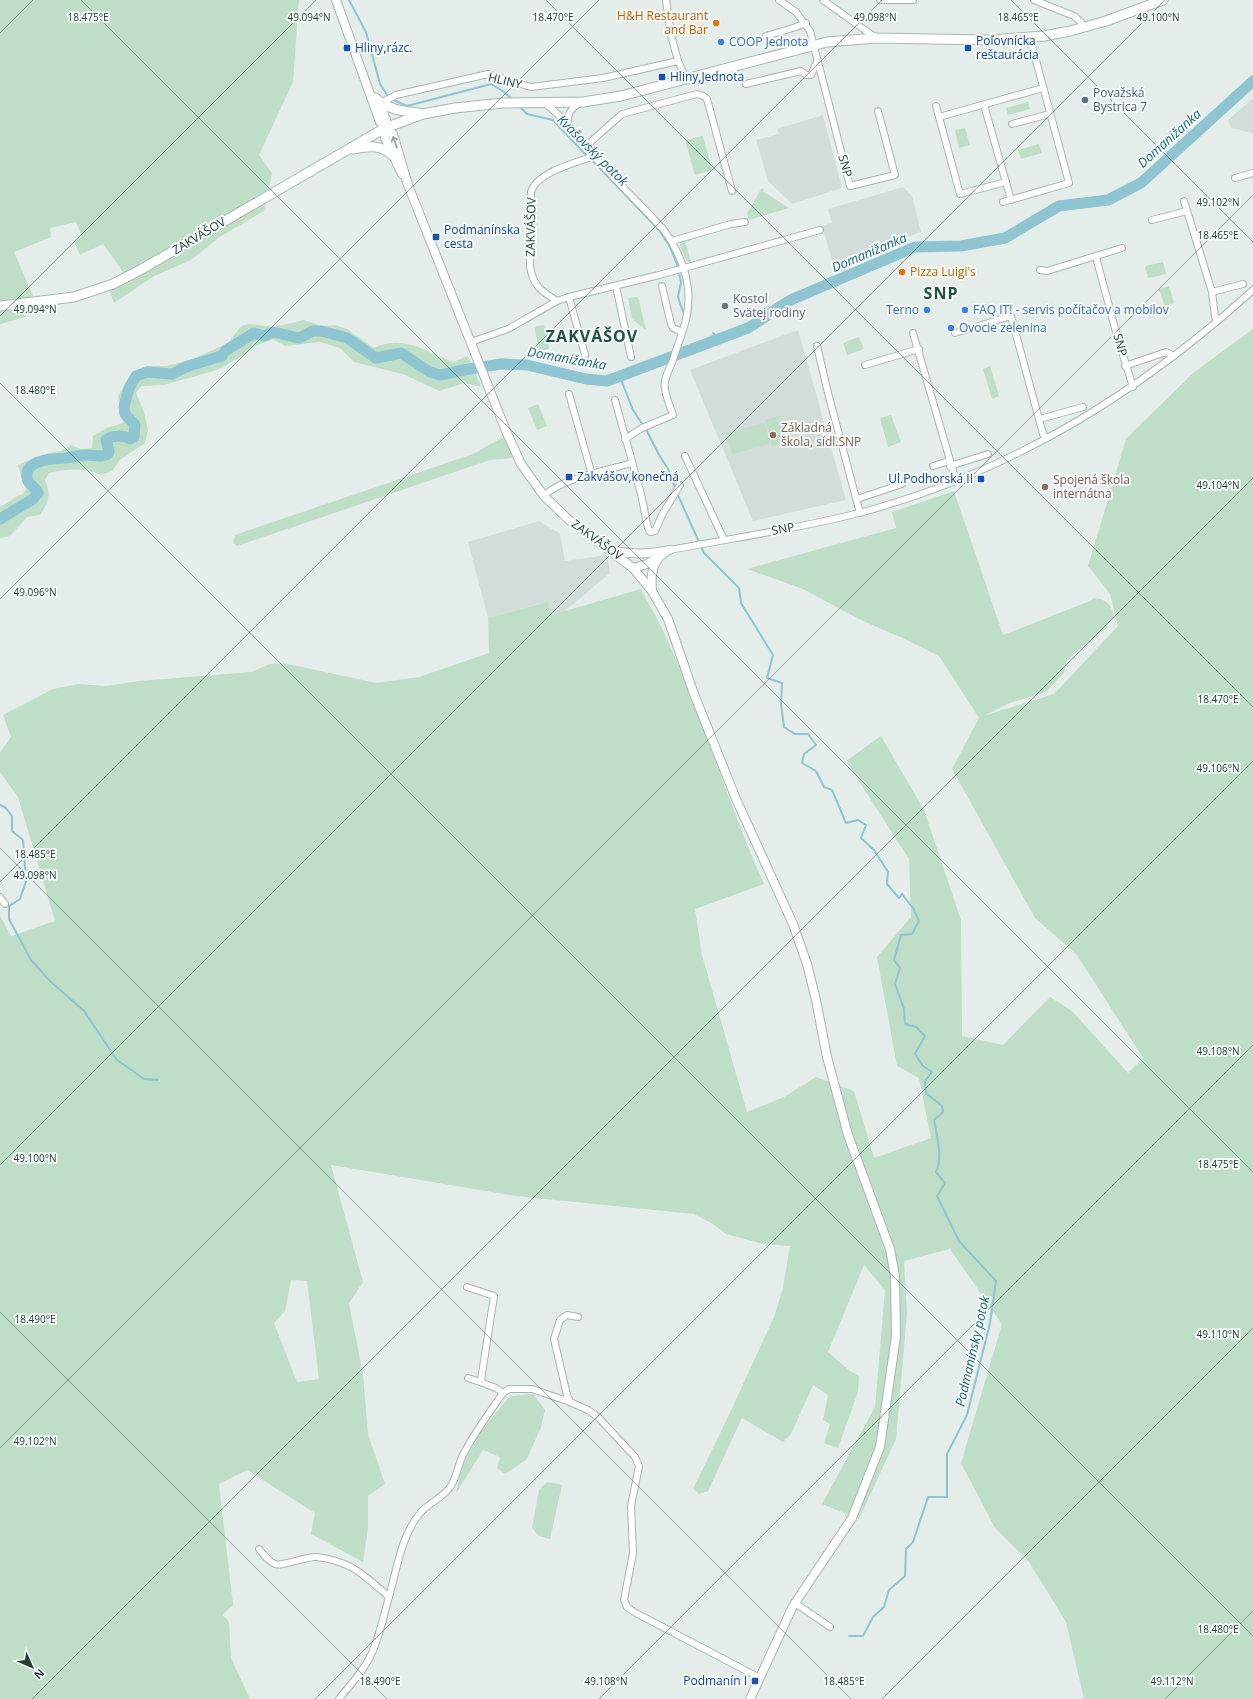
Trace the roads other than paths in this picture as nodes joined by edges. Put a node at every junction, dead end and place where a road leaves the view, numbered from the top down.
1 (336, 0) edge
2 (666, 0) edge
3 (779, 0) edge
4 (823, 0) edge
5 (880, 0) edge
6 (913, 0) edge
7 (1035, 0) edge
8 (1162, 0) edge
9 (806, 23) junction
10 (1083, 28) junction
11 (766, 36) dead end
12 (876, 38) junction
13 (1030, 38) junction
14 (814, 44) junction
15 (678, 60) junction
16 (817, 62) junction
17 (686, 79) junction
18 (367, 84) junction
19 (746, 84) dead end
20 (1043, 88) junction
21 (378, 100) junction
22 (543, 102) junction
23 (583, 102) junction
24 (984, 105) junction
25 (936, 106) dead end
26 (878, 111) dead end
27 (423, 114) junction
28 (1050, 114) junction
29 (938, 117) junction
30 (568, 124) junction
31 (1012, 124) dead end
32 (385, 128) junction
33 (586, 146) junction
34 (347, 150) junction
35 (393, 156) junction
36 (590, 157) junction
37 (1253, 173) edge
38 (1235, 178) dead end
39 (1006, 182) junction
40 (408, 185) junction
41 (732, 191) dead end
42 (1011, 200) junction
43 (1184, 201) dead end
44 (1002, 202) dead end
45 (1187, 211) junction
46 (1152, 220) dead end
47 (745, 222) dead end
48 (820, 230) dead end
49 (672, 241) junction
50 (1122, 248) dead end
51 (1096, 257) junction
52 (680, 269) junction
53 (1040, 270) dead end
54 (1242, 284) dead end
55 (616, 286) junction
56 (662, 286) dead end
57 (1253, 290) edge
58 (1212, 292) junction
59 (569, 297) junction
60 (557, 300) junction
61 (0, 306) edge
62 (1217, 320) junction
63 (682, 332) junction
64 (914, 333) dead end
65 (955, 333) dead end
66 (471, 342) junction
67 (817, 346) dead end
68 (918, 349) junction
69 (585, 355) dead end
70 (1174, 356) junction
71 (631, 357) dead end
72 (865, 365) dead end
73 (1125, 366) junction
74 (1133, 387) junction
75 (569, 394) dead end
76 (615, 400) dead end
77 (1083, 407) dead end
78 (1040, 419) junction
79 (1046, 438) junction
80 (625, 439) junction
81 (988, 454) dead end
82 (685, 456) dead end
83 (632, 463) junction
84 (950, 464) junction
85 (933, 466) dead end
86 (592, 475) junction
87 (956, 481) junction
88 (902, 484) dead end
89 (680, 485) dead end
90 (544, 496) junction
91 (857, 499) junction
92 (860, 513) junction
93 (724, 540) junction
94 (610, 550) junction
95 (670, 550) junction
96 (648, 555) junction
97 (660, 556) junction
98 (633, 568) junction
99 (652, 590) junction
100 (0, 897) edge
101 (5, 904) dead end
102 (467, 1287) dead end
103 (578, 1317) dead end
104 (468, 1378) dead end
105 (483, 1383) junction
106 (503, 1393) junction
107 (570, 1402) junction
108 (258, 1550) dead end
109 (389, 1597) junction
110 (795, 1603) junction
111 (830, 1627) dead end
112 (760, 1678) junction
113 (339, 1699) edge
114 (750, 1699) edge

1 - 18 street
2 - 15 street
3 - 9 street
4 - 12 street
5 - 6 street
7 - 10 street
8 - 10 main road
9 - 11 street
9 - 14 street
10 - 13 main road
12 - 13 main road
12 - 14 main road
13 - 20 street
14 - 16 street, SNP
14 - 17 main road
15 - 17 street
15 - 21 street, HLINY
16 - 19 street
16 - 26 street, SNP
17 - 23 main road
18 - 21 street
18 - 32 street
20 - 24 street
20 - 28 street
21 - 27 main road
21 - 32 street
22 - 23 main road
22 - 27 main road
22 - 30 street
23 - 30 street
24 - 29 street
24 - 39 street
25 - 29 street
27 - 32 main road, ZAKVÁŠOV
28 - 31 street
28 - 42 street
29 - 39 street
30 - 33 street
32 - 34 main road, ZAKVÁŠOV
32 - 35 street
40 -> 32 street
33 - 36 street
33 - 41 street
34 - 35 main road
34 - 61 main road, ZAKVÁŠOV
35 - 40 street
36 - 49 street
36 - 60 street, ZAKVÁŠOV
37 - 38 street
39 - 42 street
40 - 66 street, ZAKVÁŠOV
42 - 44 street
43 - 45 street
45 - 46 street
45 - 58 street
47 - 49 street
48 - 52 street
49 - 52 street
50 - 51 street
51 - 53 street
51 - 73 street, SNP
52 - 55 street
52 - 63 street
54 - 58 street
55 - 59 street
55 - 71 street
56 - 63 street
57 - 62 street, SNP
58 - 62 street
59 - 60 street
59 - 69 street
60 - 66 street
62 - 70 street, SNP
63 - 80 street
64 - 68 street
65 - 78 street
66 - 90 street, ZAKVÁŠOV
67 - 91 street
68 - 72 street
68 - 84 street
70 - 73 street
70 - 74 street, SNP
73 - 74 street, SNP
74 - 79 street, SNP
75 - 86 street
76 - 80 street
77 - 78 street
78 - 79 street
79 - 87 street, SNP
80 - 83 street
81 - 84 street
82 - 93 street
83 - 86 street
83 - 89 street
84 - 85 street
84 - 87 street
86 - 90 street
87 - 92 street, SNP
88 - 91 street
90 - 94 street, ZAKVÁŠOV
91 - 92 street
92 - 93 street, SNP
93 - 95 street, SNP
94 - 96 street
94 - 98 street, ZAKVÁŠOV
95 - 96 street
95 - 97 street
96 - 98 street
97 - 98 street
97 - 99 street
98 - 99 street, ZAKVÁŠOV
99 - 110 street, ZAKVÁŠOV
100 - 101 street
102 - 105 street
103 - 107 street
104 - 105 street
105 - 106 street
106 - 107 street
106 - 109 street
107 - 112 street
108 - 109 street
109 - 113 street
110 - 111 street
110 - 112 street, ZAKVÁŠOV
112 - 114 street, ZAKVÁŠOV

